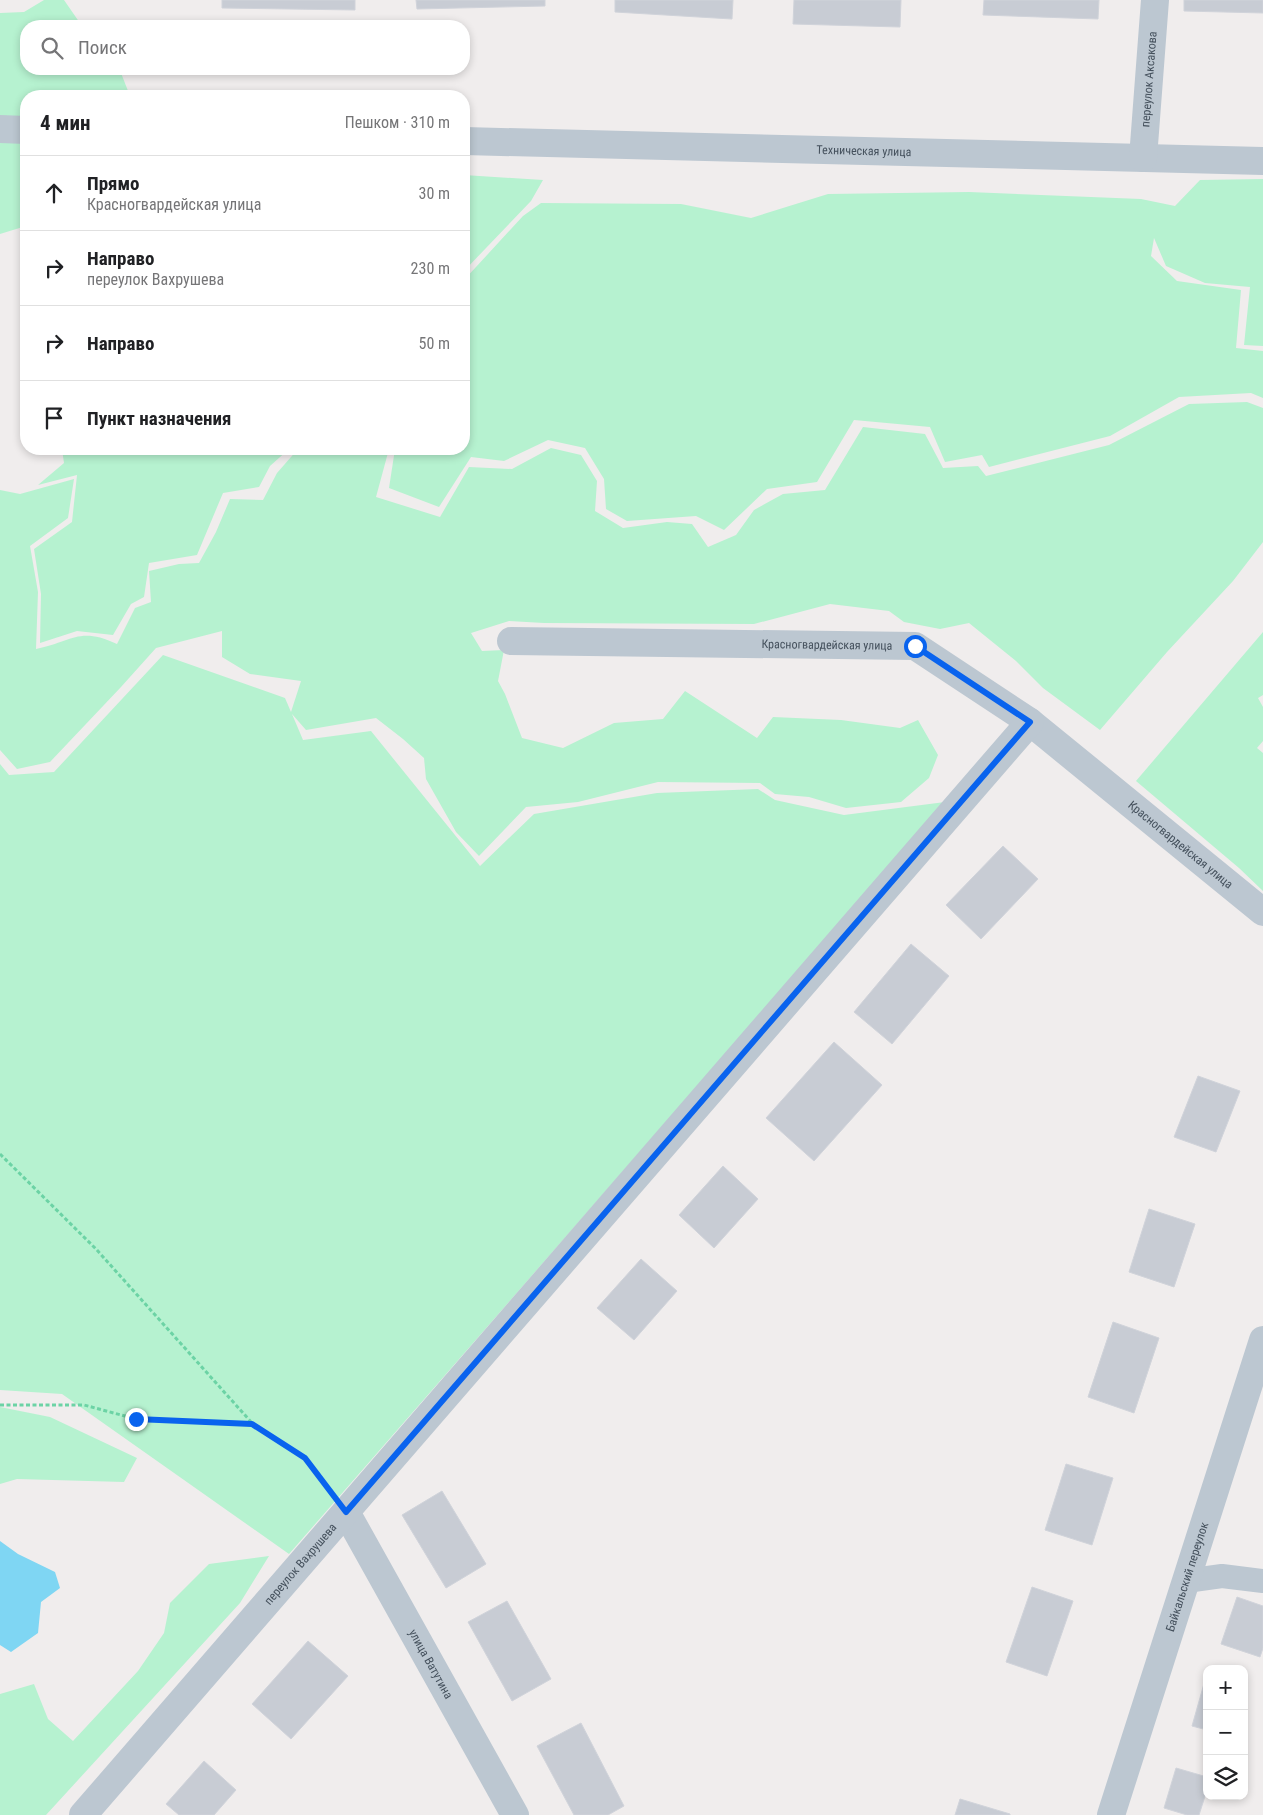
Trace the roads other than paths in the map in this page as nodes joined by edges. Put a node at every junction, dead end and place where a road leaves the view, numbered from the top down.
1 (1155, 0) edge
2 (0, 129) edge
3 (20, 130) edge
4 (470, 141) edge
5 (1143, 158) junction
6 (1263, 161) edge
7 (511, 641) dead end
8 (1030, 722) junction
9 (1263, 912) edge
10 (1263, 1340) edge
11 (346, 1512) junction
12 (1186, 1581) junction
13 (1263, 1581) edge
14 (83, 1815) edge
15 (515, 1815) edge
16 (1111, 1815) edge

1 - 5 street, переулок Аксакова
2 - 3 street
4 - 5 street, Техническая улица
5 - 6 street, Техническая улица
7 - 8 street, Красногвардейская улица
8 - 9 street, Красногвардейская улица
8 - 11 street, переулок Вахрушева
10 - 12 street, Байкальский переулок
11 - 14 street, переулок Вахрушева
11 - 15 street, улица Ватутина
12 - 13 street
12 - 16 street, Байкальский переулок

